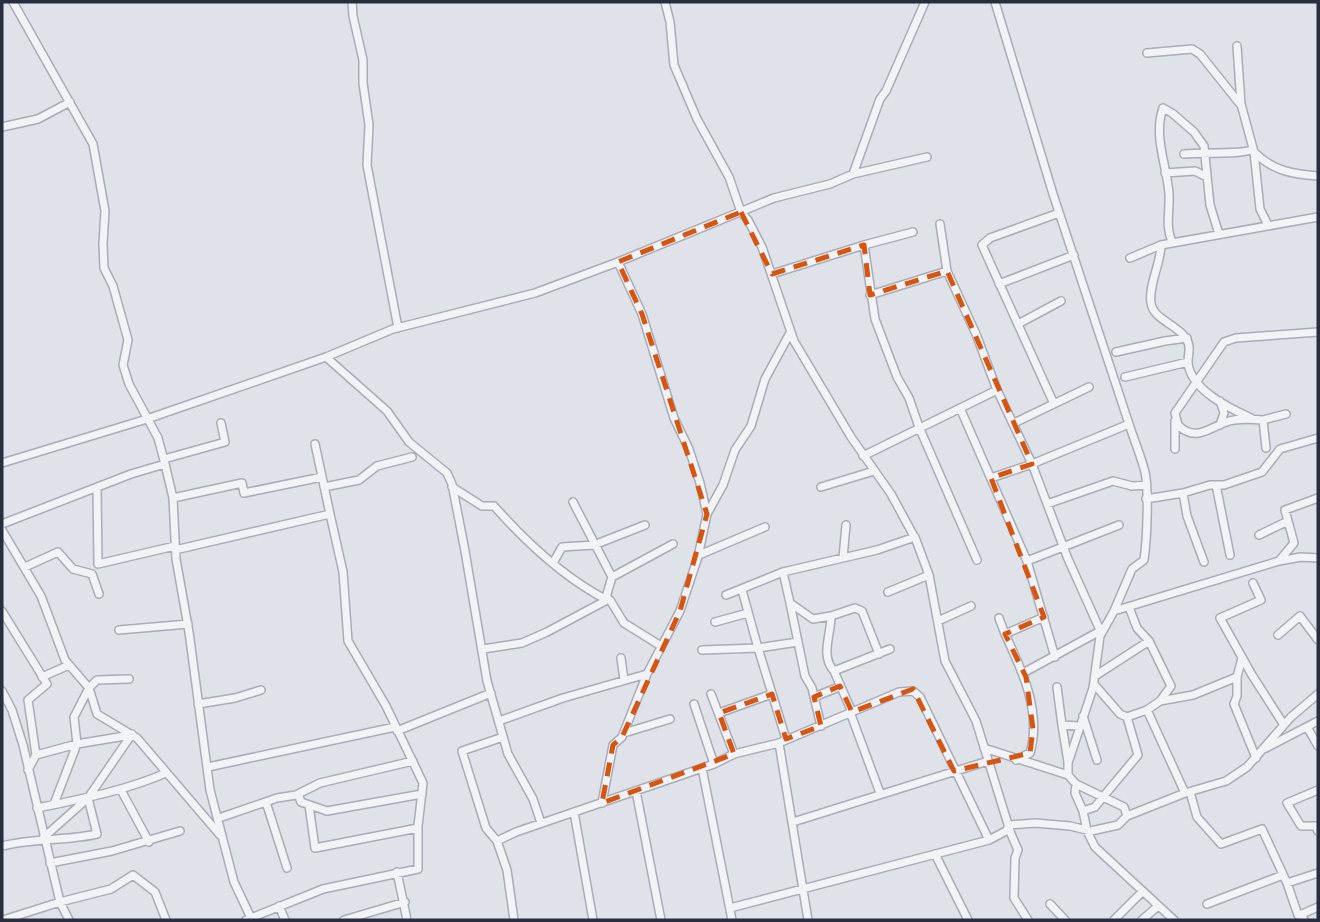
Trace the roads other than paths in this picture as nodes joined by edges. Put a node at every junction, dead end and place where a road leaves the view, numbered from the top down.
1 (13, 2) edge
2 (352, 2) edge
3 (665, 2) edge
4 (925, 2) edge
5 (995, 2) edge
6 (1237, 46) dead end
7 (1147, 53) dead end
8 (70, 102) junction
9 (1241, 104) junction
10 (2, 127) edge
11 (1254, 150) junction
12 (1206, 151) junction
13 (1184, 154) dead end
14 (927, 157) dead end
15 (1165, 173) junction
16 (853, 174) junction
17 (1318, 176) edge
18 (1208, 177) junction
19 (741, 212) junction
20 (1059, 213) junction
21 (1318, 217) edge
22 (940, 224) dead end
23 (1268, 225) junction
24 (913, 232) dead end
25 (1219, 234) junction
26 (1172, 242) junction
27 (864, 245) junction
28 (1161, 245) junction
29 (1073, 255) junction
30 (1130, 258) dead end
31 (618, 262) junction
32 (947, 271) junction
33 (772, 274) junction
34 (999, 284) junction
35 (870, 295) junction
36 (1061, 301) dead end
37 (1018, 324) junction
38 (398, 328) junction
39 (1318, 332) edge
40 (790, 333) junction
41 (1187, 338) junction
42 (1116, 352) dead end
43 (326, 357) junction
44 (1188, 362) junction
45 (1125, 377) dead end
46 (1195, 382) junction
47 (1089, 387) dead end
48 (997, 390) junction
49 (1220, 400) junction
50 (1054, 404) junction
51 (960, 408) junction
52 (1175, 414) junction
53 (1286, 414) dead end
54 (148, 419) junction
55 (1259, 420) junction
56 (221, 423) dead end
57 (1014, 423) junction
58 (1129, 424) junction
59 (1220, 425) junction
60 (919, 427) junction
61 (1318, 438) edge
62 (315, 444) dead end
63 (1266, 448) dead end
64 (1175, 449) dead end
65 (863, 456) junction
66 (412, 457) dead end
67 (165, 462) junction
68 (2, 464) edge
69 (1032, 464) junction
70 (874, 471) junction
71 (322, 477) junction
72 (991, 478) junction
73 (1147, 485) junction
74 (1216, 485) junction
75 (324, 487) junction
76 (452, 487) junction
77 (821, 487) dead end
78 (97, 488) junction
79 (1183, 493) junction
80 (173, 498) junction
81 (1318, 498) edge
82 (1146, 499) junction
83 (573, 502) dead end
84 (1047, 504) junction
85 (330, 514) junction
86 (707, 514) junction
87 (1288, 521) junction
88 (2, 524) edge
89 (645, 525) dead end
90 (846, 525) dead end
91 (1119, 525) dead end
92 (765, 527) dead end
93 (2, 530) edge
94 (1259, 535) dead end
95 (915, 537) junction
96 (1294, 542) junction
97 (673, 544) dead end
98 (595, 545) junction
99 (1063, 545) junction
100 (175, 548) junction
101 (699, 555) junction
102 (1230, 555) dead end
103 (1301, 557) junction
104 (843, 558) junction
105 (1318, 558) edge
106 (977, 560) dead end
107 (1027, 561) junction
108 (1279, 561) junction
109 (1204, 562) dead end
110 (553, 563) junction
111 (25, 567) junction
112 (783, 572) junction
113 (929, 575) junction
114 (612, 577) junction
115 (1253, 583) dead end
116 (742, 590) junction
117 (888, 592) dead end
118 (99, 594) dead end
119 (726, 595) dead end
120 (607, 600) junction
121 (790, 603) junction
122 (971, 606) dead end
123 (1129, 607) junction
124 (2, 611) edge
125 (1114, 611) junction
126 (748, 613) junction
127 (831, 616) junction
128 (1044, 617) junction
129 (999, 618) dead end
130 (937, 621) junction
131 (715, 622) dead end
132 (188, 624) junction
133 (119, 630) dead end
134 (1102, 630) junction
135 (1005, 634) junction
136 (1278, 635) dead end
137 (1149, 640) junction
138 (1318, 640) edge
139 (798, 642) junction
140 (661, 646) junction
141 (758, 648) junction
142 (483, 649) junction
143 (890, 649) dead end
144 (702, 650) dead end
145 (879, 654) junction
146 (1055, 657) junction
147 (621, 658) dead end
148 (1242, 658) junction
149 (69, 665) junction
150 (834, 671) junction
151 (1023, 673) junction
152 (647, 674) junction
153 (42, 677) junction
154 (1237, 677) junction
155 (129, 679) dead end
156 (624, 680) junction
157 (1094, 680) junction
158 (839, 687) junction
159 (1057, 687) dead end
160 (89, 688) junction
161 (261, 690) dead end
162 (2, 691) edge
163 (491, 693) junction
164 (711, 694) dead end
165 (772, 694) junction
166 (1318, 694) edge
167 (814, 697) junction
168 (1160, 701) junction
169 (198, 704) junction
170 (694, 704) dead end
171 (1147, 710) junction
172 (851, 712) junction
173 (719, 713) junction
174 (1083, 715) junction
175 (1127, 717) junction
176 (670, 719) dead end
177 (499, 721) junction
178 (1318, 721) edge
179 (1062, 725) junction
180 (1284, 725) junction
181 (821, 726) junction
182 (1079, 726) junction
183 (1307, 727) junction
184 (396, 729) junction
185 (624, 733) junction
186 (132, 734) junction
187 (503, 737) junction
188 (783, 741) junction
189 (77, 744) junction
190 (1318, 746) edge
191 (984, 748) junction
192 (734, 754) junction
193 (36, 755) junction
194 (1258, 755) junction
195 (1016, 760) junction
196 (1097, 760) dead end
197 (412, 761) junction
198 (988, 761) junction
199 (1068, 763) junction
200 (714, 764) junction
201 (208, 767) junction
202 (702, 768) junction
203 (28, 769) junction
204 (954, 771) junction
205 (166, 773) junction
206 (1068, 775) junction
207 (1076, 784) junction
208 (121, 790) junction
209 (1318, 790) edge
210 (636, 791) junction
211 (880, 793) junction
212 (1188, 793) junction
213 (298, 794) junction
214 (422, 794) junction
215 (1103, 797) junction
216 (88, 798) junction
217 (266, 802) junction
218 (602, 803) junction
219 (54, 804) junction
220 (309, 804) junction
221 (37, 808) junction
222 (1083, 811) junction
223 (574, 812) junction
224 (1127, 816) junction
225 (219, 818) junction
226 (793, 821) junction
227 (541, 823) junction
228 (1009, 825) junction
229 (418, 828) junction
230 (180, 831) dead end
231 (1087, 831) junction
232 (1318, 831) edge
233 (43, 838) junction
234 (222, 838) junction
235 (989, 840) junction
236 (497, 841) junction
237 (149, 842) junction
238 (2, 844) edge
239 (935, 854) junction
240 (50, 863) junction
241 (287, 868) dead end
242 (397, 872) junction
243 (1318, 873) edge
244 (1285, 879) junction
245 (803, 889) junction
246 (1142, 892) junction
247 (60, 902) junction
248 (405, 902) junction
249 (1050, 904) dead end
250 (1207, 904) dead end
251 (279, 906) junction
252 (1158, 906) junction
253 (1318, 907) edge
254 (730, 908) junction
255 (1303, 917) edge
256 (248, 919) edge
257 (3, 920) edge
258 (69, 920) edge
259 (166, 920) edge
260 (285, 920) edge
261 (344, 920) edge
262 (407, 920) edge
263 (514, 920) edge
264 (593, 920) edge
265 (661, 920) edge
266 (732, 920) edge
267 (808, 920) edge
268 (967, 920) edge
269 (1028, 920) edge
270 (1065, 920) edge
271 (1114, 920) edge
272 (1142, 920) edge
273 (1174, 920) edge

1 - 8 street
2 - 38 street
3 - 19 street
4 - 16 street
5 - 20 street
6 - 9 street
7 - 9 street
8 - 10 street
8 - 54 street
9 - 11 street
11 - 12 street
11 - 17 street
11 - 23 street
12 - 13 street
12 - 15 street
12 - 18 street
14 - 16 street
15 - 18 street
15 - 26 street
16 - 19 street
18 - 25 street
19 - 31 street
19 - 33 street
20 - 29 street
20 - 34 street
21 - 23 street
22 - 32 street
23 - 25 street
24 - 27 street
25 - 26 street
26 - 28 street
27 - 33 street
27 - 35 street
28 - 30 street
28 - 41 street
29 - 34 street
29 - 58 street
31 - 38 street
31 - 86 street
32 - 35 street
32 - 48 street
33 - 40 street
34 - 37 street
35 - 60 street
36 - 37 street
37 - 50 street
38 - 43 street
39 - 46 street
40 - 65 street
40 - 86 street
41 - 42 street
41 - 44 street
43 - 54 street
43 - 76 street
44 - 45 street
44 - 46 street
46 - 49 street
46 - 52 street
47 - 50 street
48 - 51 street
48 - 57 street
49 - 55 street
49 - 59 street
50 - 57 street
51 - 60 street
51 - 72 street
52 - 59 street
52 - 64 street
53 - 55 street
54 - 67 street
54 - 68 street
55 - 59 street
55 - 63 street
56 - 67 street
57 - 69 street
58 - 69 street
58 - 73 street
60 - 65 street
60 - 106 street
61 - 74 street
62 - 71 street
65 - 70 street
66 - 75 street
67 - 78 street
67 - 80 street
69 - 72 street
69 - 84 street
70 - 77 street
70 - 95 street
71 - 75 street
71 - 80 street
72 - 107 street
73 - 82 street
73 - 84 street
74 - 79 street
74 - 102 street
75 - 85 street
76 - 110 street
76 - 142 street
78 - 88 street
78 - 100 street
79 - 82 street
79 - 109 street
80 - 100 street
81 - 87 street
82 - 125 street
83 - 98 street
84 - 99 street
85 - 100 street
85 - 184 street
86 - 101 street
87 - 94 street
87 - 96 street
89 - 98 street
90 - 104 street
91 - 99 street
92 - 101 street
93 - 111 street
95 - 104 street
95 - 113 street
96 - 103 street
96 - 108 street
97 - 114 street
98 - 110 street
98 - 114 street
99 - 107 street
99 - 134 street
100 - 132 street
101 - 140 street
103 - 105 street
103 - 108 street
104 - 112 street
107 - 128 street
108 - 123 street
110 - 120 street
111 - 118 street
111 - 149 street
112 - 116 street
112 - 121 street
113 - 117 street
113 - 130 street
114 - 120 street
115 - 148 street
116 - 119 street
116 - 126 street
120 - 140 street
120 - 142 street
121 - 127 street
121 - 139 street
122 - 130 street
123 - 125 street
123 - 137 street
124 - 153 street
125 - 134 street
126 - 131 street
126 - 141 street
127 - 145 street
127 - 150 street
128 - 135 street
128 - 146 street
129 - 135 street
130 - 191 street
132 - 133 street
132 - 169 street
134 - 146 street
134 - 157 street
135 - 151 street
136 - 138 street
137 - 157 street
137 - 168 street
139 - 141 street
139 - 167 street
140 - 152 street
141 - 144 street
141 - 165 street
142 - 163 street
143 - 145 street
145 - 150 street
146 - 151 street
147 - 156 street
148 - 154 street
148 - 180 street
149 - 153 street
149 - 160 street
150 - 158 street
151 - 195 street
152 - 156 street
152 - 185 street
153 - 193 street
154 - 168 street
154 - 194 street
155 - 160 street
156 - 177 street
157 - 174 street
157 - 175 street
158 - 167 street
158 - 172 street
159 - 179 street
160 - 186 street
160 - 189 street
161 - 169 street
162 - 203 street
163 - 177 street
163 - 184 street
164 - 173 street
165 - 173 street
165 - 188 street
166 - 180 street
167 - 181 street
168 - 171 street
169 - 201 street
170 - 200 street
171 - 175 street
171 - 212 street
172 - 181 street
172 - 204 street
172 - 211 street
173 - 192 street
174 - 182 street
174 - 196 street
175 - 215 street
176 - 185 street
177 - 187 street
178 - 183 street
179 - 182 street
179 - 199 street
180 - 194 street
181 - 188 street
182 - 199 street
183 - 190 street
183 - 194 street
184 - 197 street
184 - 201 street
185 - 218 street
186 - 189 street
186 - 205 street
186 - 216 street
187 - 227 street
187 - 236 street
188 - 192 street
188 - 226 street
189 - 193 street
189 - 219 street
191 - 195 street
191 - 198 street
192 - 200 street
193 - 203 street
194 - 212 street
195 - 206 street
197 - 213 street
197 - 214 street
198 - 204 street
198 - 228 street
199 - 206 street
200 - 202 street
201 - 225 street
202 - 210 street
202 - 254 street
203 - 221 street
204 - 211 street
204 - 235 street
205 - 208 street
205 - 234 street
206 - 207 street
207 - 215 street
207 - 222 street
208 - 216 street
208 - 237 street
209 - 232 street
210 - 218 street
210 - 265 street
211 - 226 street
212 - 224 street
212 - 244 street
213 - 217 street
213 - 220 street
214 - 220 street
214 - 229 street
215 - 222 street
215 - 224 street
216 - 219 street
216 - 233 street
216 - 233 street
217 - 225 street
217 - 241 street
218 - 223 street
219 - 221 street
220 - 229 street
221 - 233 street
222 - 231 street
223 - 227 street
223 - 264 street
224 - 231 street
225 - 234 street
226 - 245 street
227 - 236 street
228 - 231 street
228 - 235 street
228 - 269 street
229 - 242 street
230 - 237 street
231 - 246 street
233 - 238 street
233 - 240 street
234 - 256 street
235 - 239 street
236 - 263 street
237 - 240 street
239 - 245 street
239 - 268 street
240 - 247 street
242 - 248 street
242 - 251 street
243 - 244 street
244 - 250 street
244 - 255 street
245 - 254 street
245 - 267 street
246 - 252 street
246 - 271 street
247 - 257 street
247 - 258 street
247 - 259 street
248 - 261 street
248 - 262 street
249 - 270 street
251 - 256 street
251 - 260 street
252 - 272 street
252 - 273 street
253 - 255 street
254 - 266 street

